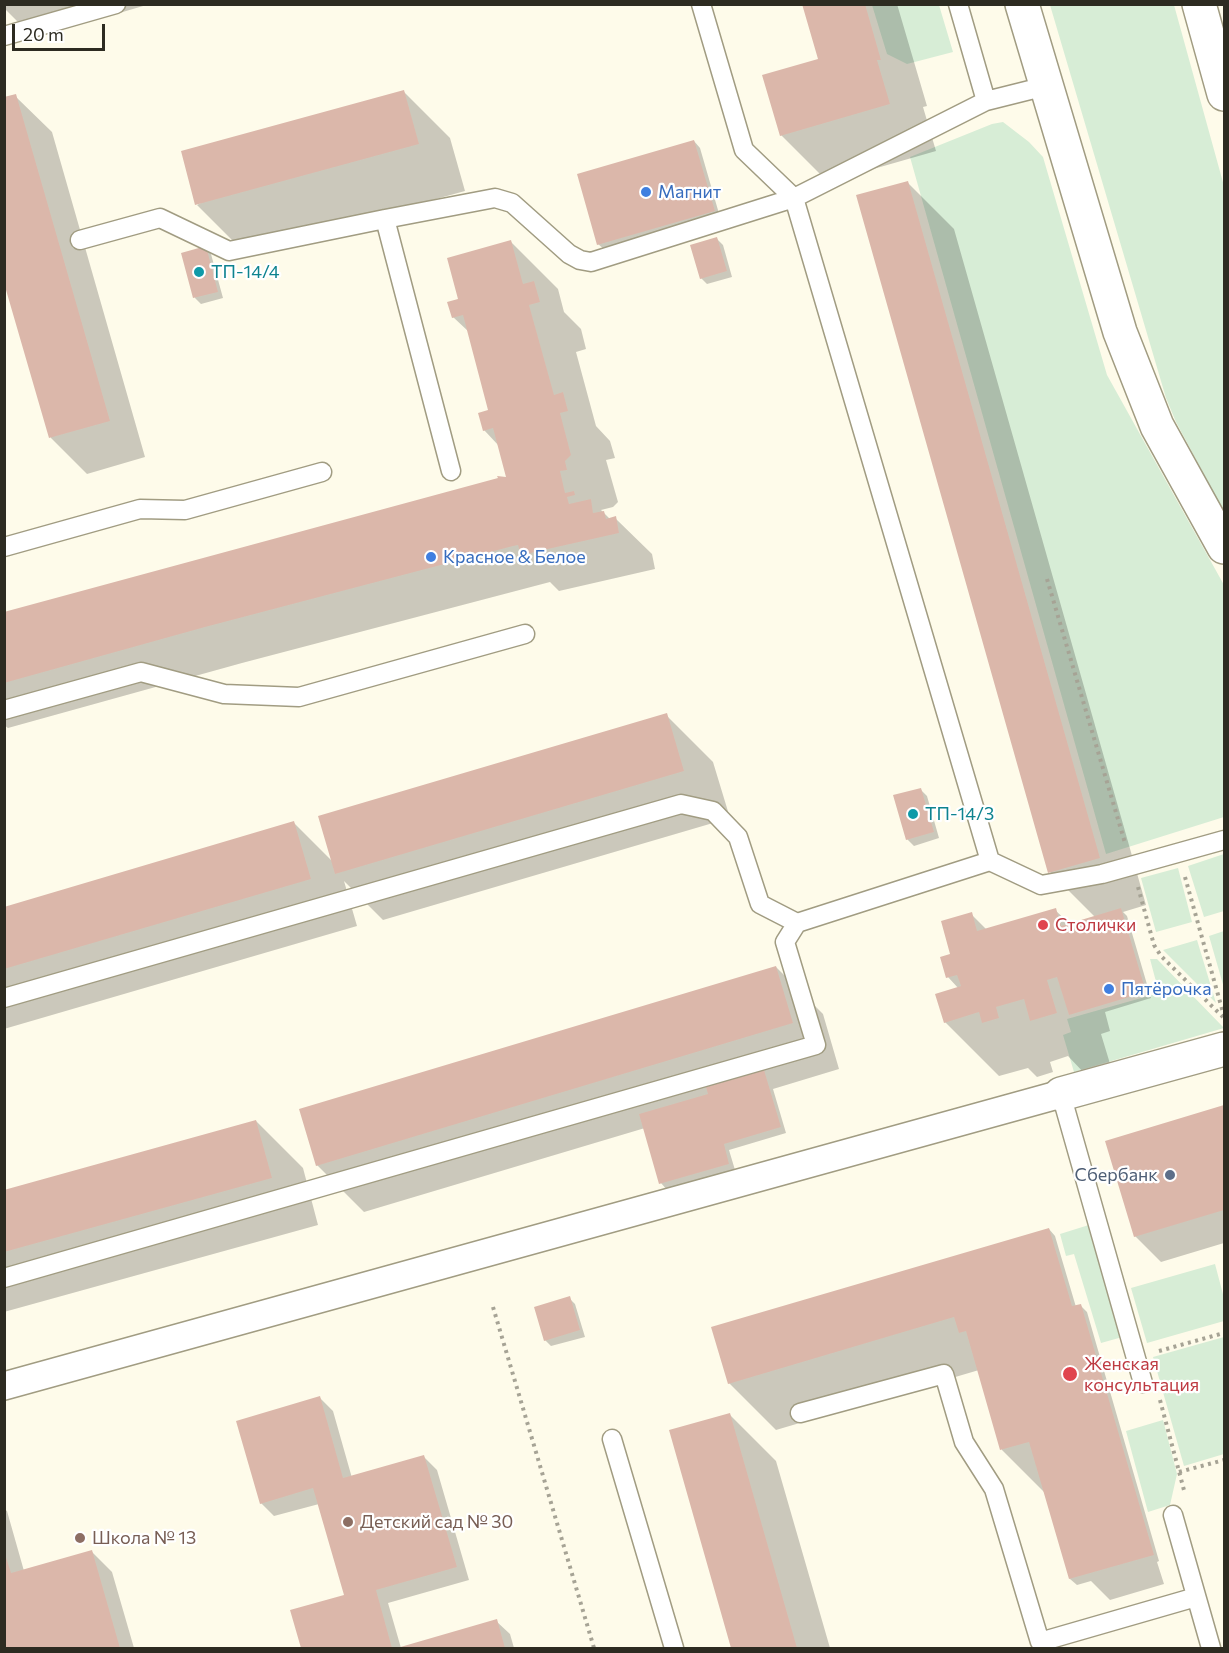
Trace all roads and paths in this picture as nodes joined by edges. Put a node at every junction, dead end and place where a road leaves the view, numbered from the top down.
1 (116, 4) edge
2 (701, 4) edge
3 (958, 4) edge
4 (1022, 4) edge
5 (1199, 4) edge
6 (4, 36) edge
7 (1046, 86) junction
8 (1224, 94) edge
9 (986, 101) junction
10 (794, 198) junction
11 (386, 219) junction
12 (80, 240) dead end
13 (451, 471) dead end
14 (322, 472) dead end
15 (4, 547) edge
16 (1224, 547) edge
17 (1047, 579) dead end
18 (525, 634) dead end
19 (4, 710) edge
20 (1224, 840) edge
21 (1178, 853) junction
22 (990, 861) junction
23 (1132, 866) junction
24 (797, 923) junction
25 (4, 998) edge
26 (1224, 1017) edge
27 (1224, 1049) edge
28 (1061, 1094) junction
29 (4, 1278) edge
30 (493, 1307) dead end
31 (1224, 1333) edge
32 (1135, 1358) junction
33 (1143, 1383) joint
34 (4, 1386) edge
35 (800, 1413) dead end
36 (612, 1439) dead end
37 (1224, 1460) edge
38 (1179, 1472) junction
39 (1185, 1494) dead end
40 (1173, 1515) dead end
41 (1196, 1597) junction
42 (594, 1648) edge
43 (674, 1648) edge
44 (1210, 1648) edge

1 - 6 lane
2 - 10 lane
3 - 9 lane
4 - 7 main road
5 - 8 main road
7 - 9 lane
7 - 16 main road
9 - 10 lane
10 - 11 lane
10 - 22 lane
11 - 12 lane
11 - 13 lane
14 - 15 lane
17 - 23 path
18 - 19 lane
20 - 21 lane
21 - 23 lane
21 - 26 path
22 - 23 lane
22 - 24 lane
23 - 26 path
24 - 25 lane
24 - 29 lane
27 - 28 main road
28 - 32 lane
28 - 34 street
30 - 42 path
31 - 32 path
32 - 33 lane
33 - 38 path
35 - 41 lane
36 - 43 lane
37 - 38 path
38 - 39 path
40 - 41 lane
41 - 44 lane

